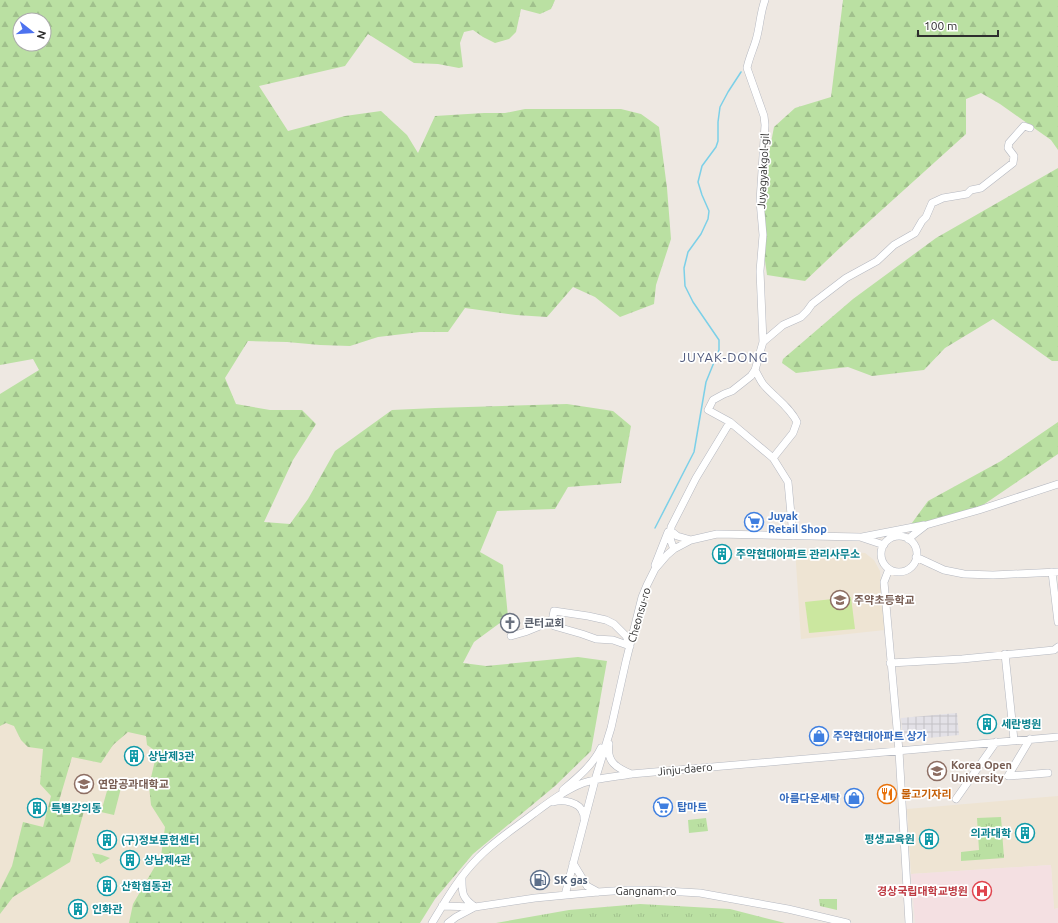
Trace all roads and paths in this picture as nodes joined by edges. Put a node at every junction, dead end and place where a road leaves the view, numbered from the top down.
1 (765, 0) edge
2 (1030, 128) dead end
3 (763, 342) junction
4 (755, 370) junction
5 (730, 422) junction
6 (773, 458) junction
7 (1058, 484) edge
8 (926, 525) junction
9 (671, 527) junction
10 (793, 536) junction
11 (860, 537) junction
12 (908, 539) junction
13 (691, 540) junction
14 (884, 545) junction
15 (674, 548) junction
16 (916, 557) junction
17 (889, 569) junction
18 (1055, 572) edge
19 (642, 597) junction
20 (552, 622) junction
21 (1058, 622) edge
22 (511, 636) dead end
23 (630, 646) junction
24 (1058, 647) edge
25 (1004, 654) junction
26 (890, 663) junction
27 (611, 728) junction
28 (1058, 737) edge
29 (1030, 739) junction
30 (1014, 740) junction
31 (996, 742) junction
32 (899, 751) junction
33 (1048, 773) dead end
34 (631, 774) junction
35 (595, 780) junction
36 (956, 798) dead end
37 (546, 804) junction
38 (584, 822) junction
39 (573, 863) junction
40 (462, 877) junction
41 (598, 892) junction
42 (565, 895) junction
43 (442, 906) junction
44 (475, 907) junction
45 (432, 923) edge
46 (448, 923) edge
47 (847, 923) edge
48 (910, 923) edge

1 - 3 street, Juyagyakgol-gil
2 - 3 street
3 - 4 street, Juyagyakgol-gil
4 - 5 street, Juyagyakgol-gil
4 - 6 street
5 - 6 street, Juyagyakgol-gil
5 - 9 street
6 - 10 street, Juyagyakgol-gil
7 - 8 street
8 - 11 street
8 - 12 street
9 - 13 street
9 - 15 street
9 - 19 street
10 - 11 street, Cheonsu-ro
10 - 13 street, Cheonsu-ro
11 - 14 street, Cheonsu-ro
12 - 14 street
12 - 16 street
13 - 15 street, Cheonsu-ro
14 - 17 street
15 - 19 street, Cheonsu-ro
16 - 17 street
16 - 18 street
17 - 26 street
18 - 21 street
19 - 23 street, Cheonsu-ro
20 - 22 street
20 - 23 street
20 - 23 street
23 - 27 street, Cheonsu-ro
24 - 25 street
25 - 26 street
25 - 30 street
26 - 32 street
27 - 34 street
27 - 35 street, Cheonsu-ro
27 - 37 street
28 - 29 street, Jinju-daero
29 - 30 street, Jinju-daero
29 - 33 street
30 - 31 street, Jinju-daero
31 - 32 street, Jinju-daero
31 - 36 street
32 - 34 street, Jinju-daero
32 - 48 street
34 - 35 street, Jinju-daero
35 - 37 street, Jinju-daero
35 - 38 street, Cheonsu-ro
37 - 38 street
37 - 40 street, Jinju-daero
38 - 39 street, Cheonsu-ro
39 - 41 street
39 - 42 street, Cheonsu-ro
40 - 43 street, Jinju-daero
40 - 44 street
41 - 42 street, Gangnam-ro
41 - 47 street, Gangnam-ro
42 - 44 street, Gangnam-ro
43 - 44 street, Gangnam-ro
43 - 45 street, Jinju-daero
44 - 46 street

